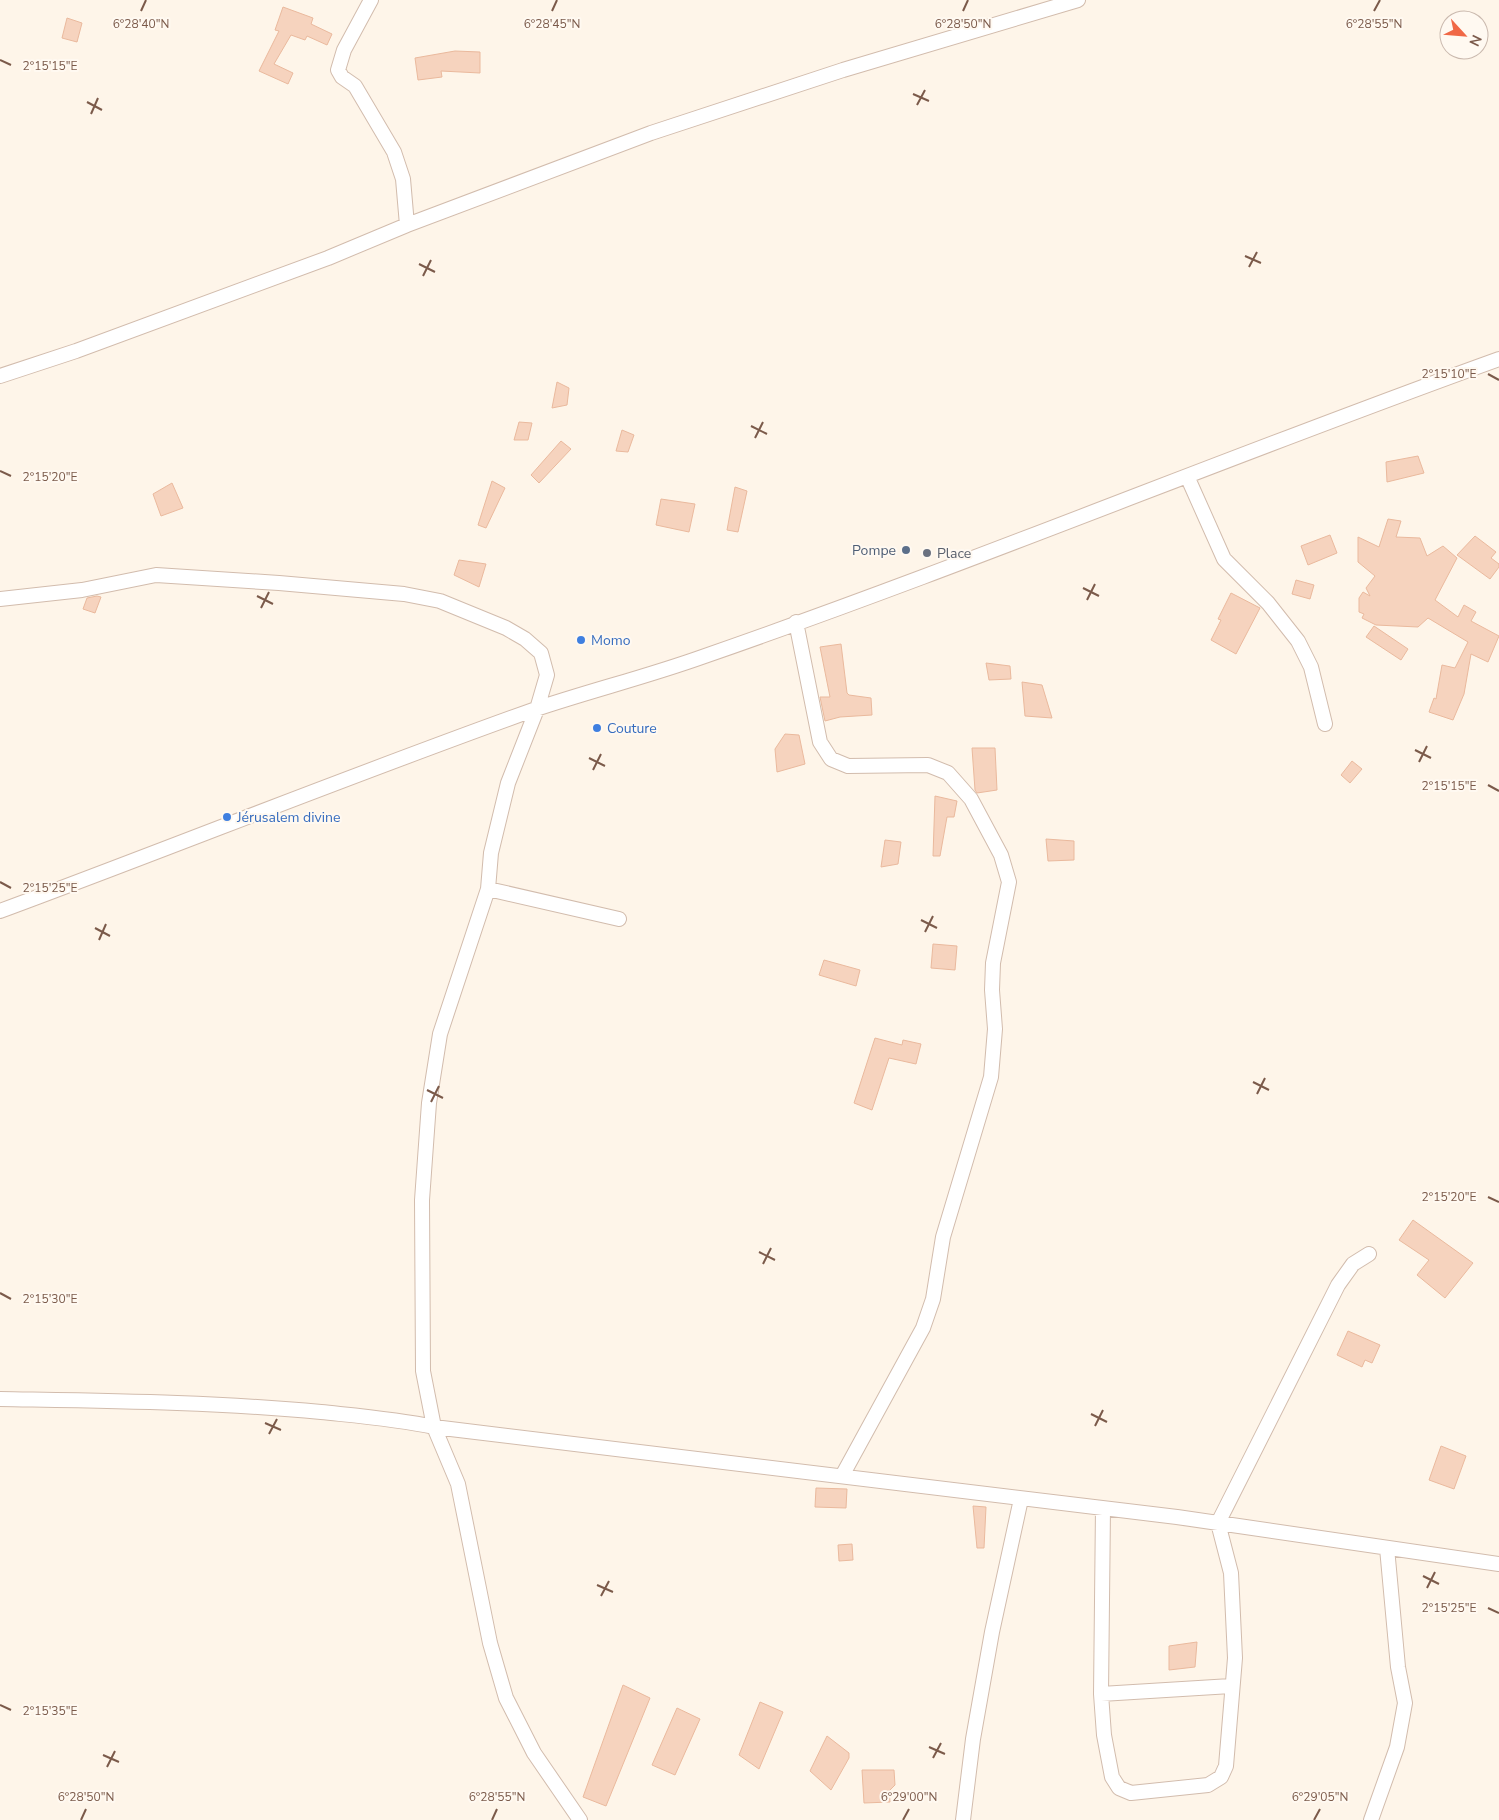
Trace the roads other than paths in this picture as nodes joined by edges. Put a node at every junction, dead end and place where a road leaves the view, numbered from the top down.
1 (370, 0) edge
2 (1078, 0) edge
3 (407, 225) junction
4 (1499, 359) edge
5 (0, 376) edge
6 (1187, 476) junction
7 (0, 599) edge
8 (796, 622) junction
9 (537, 709) junction
10 (1325, 724) dead end
11 (488, 889) junction
12 (0, 912) edge
13 (619, 919) dead end
14 (1370, 1254) dead end
15 (0, 1399) edge
16 (434, 1427) junction
17 (842, 1476) junction
18 (1021, 1499) junction
19 (1103, 1508) junction
20 (1218, 1523) junction
21 (1387, 1548) junction
22 (1499, 1564) edge
23 (1231, 1686) junction
24 (1101, 1694) junction
25 (580, 1820) edge
26 (963, 1820) edge
27 (1370, 1820) edge

1 - 3 street
2 - 3 street
3 - 5 street
4 - 6 street
6 - 8 street
6 - 10 street
7 - 9 street
8 - 9 street
8 - 17 street
9 - 11 street
9 - 12 street
11 - 13 street
11 - 16 street
14 - 20 street
15 - 16 street
16 - 17 street
16 - 25 street
17 - 18 street
18 - 19 street
18 - 26 street
19 - 20 street
19 - 24 street
20 - 21 street
20 - 23 street
21 - 22 street
21 - 27 street
23 - 24 street
23 - 24 street

